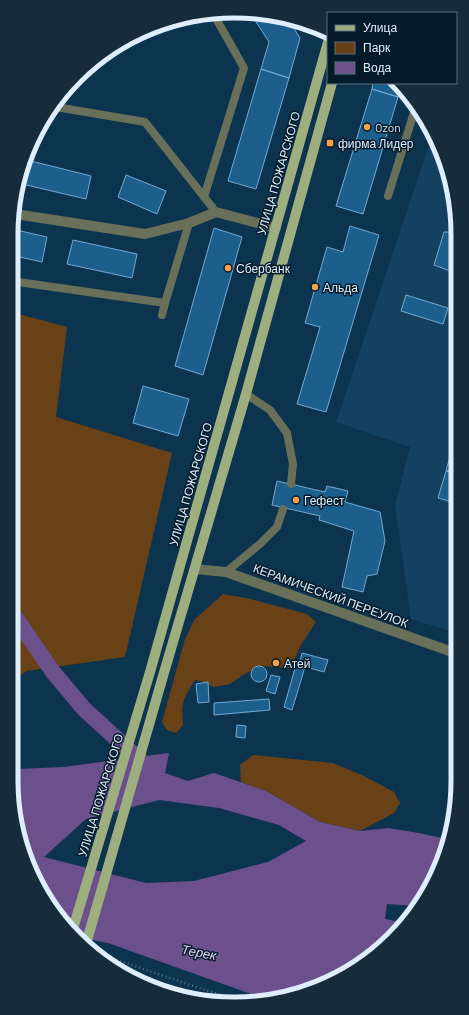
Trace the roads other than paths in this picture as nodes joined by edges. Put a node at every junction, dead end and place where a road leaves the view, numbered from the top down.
1 (216, 19) edge
2 (327, 46) edge
3 (332, 84) edge
4 (60, 107) edge
5 (414, 113) edge
6 (204, 196) junction
7 (388, 196) dead end
8 (216, 212) junction
9 (19, 215) edge
10 (189, 223) junction
11 (276, 228) junction
12 (18, 282) edge
13 (165, 303) junction
14 (162, 315) dead end
15 (246, 394) junction
16 (291, 484) dead end
17 (284, 509) dead end
18 (195, 569) junction
19 (226, 572) junction
20 (451, 652) edge
21 (74, 925) edge
22 (87, 939) edge

1 - 6 lane
2 - 11 main road, УЛИЦА ПОЖАРСКОГО
3 - 15 main road
4 - 6 lane
5 - 7 lane
6 - 8 lane
8 - 10 street
8 - 11 street
9 - 10 street
10 - 13 lane
11 - 21 main road, УЛИЦА ПОЖАРСКОГО
12 - 13 lane
13 - 14 lane
15 - 16 lane
15 - 18 main road
17 - 19 lane
18 - 19 street, КЕРАМИЧЕСКИЙ ПЕРЕУЛОК
18 - 22 main road
19 - 20 street, КЕРАМИЧЕСКИЙ ПЕРЕУЛОК

